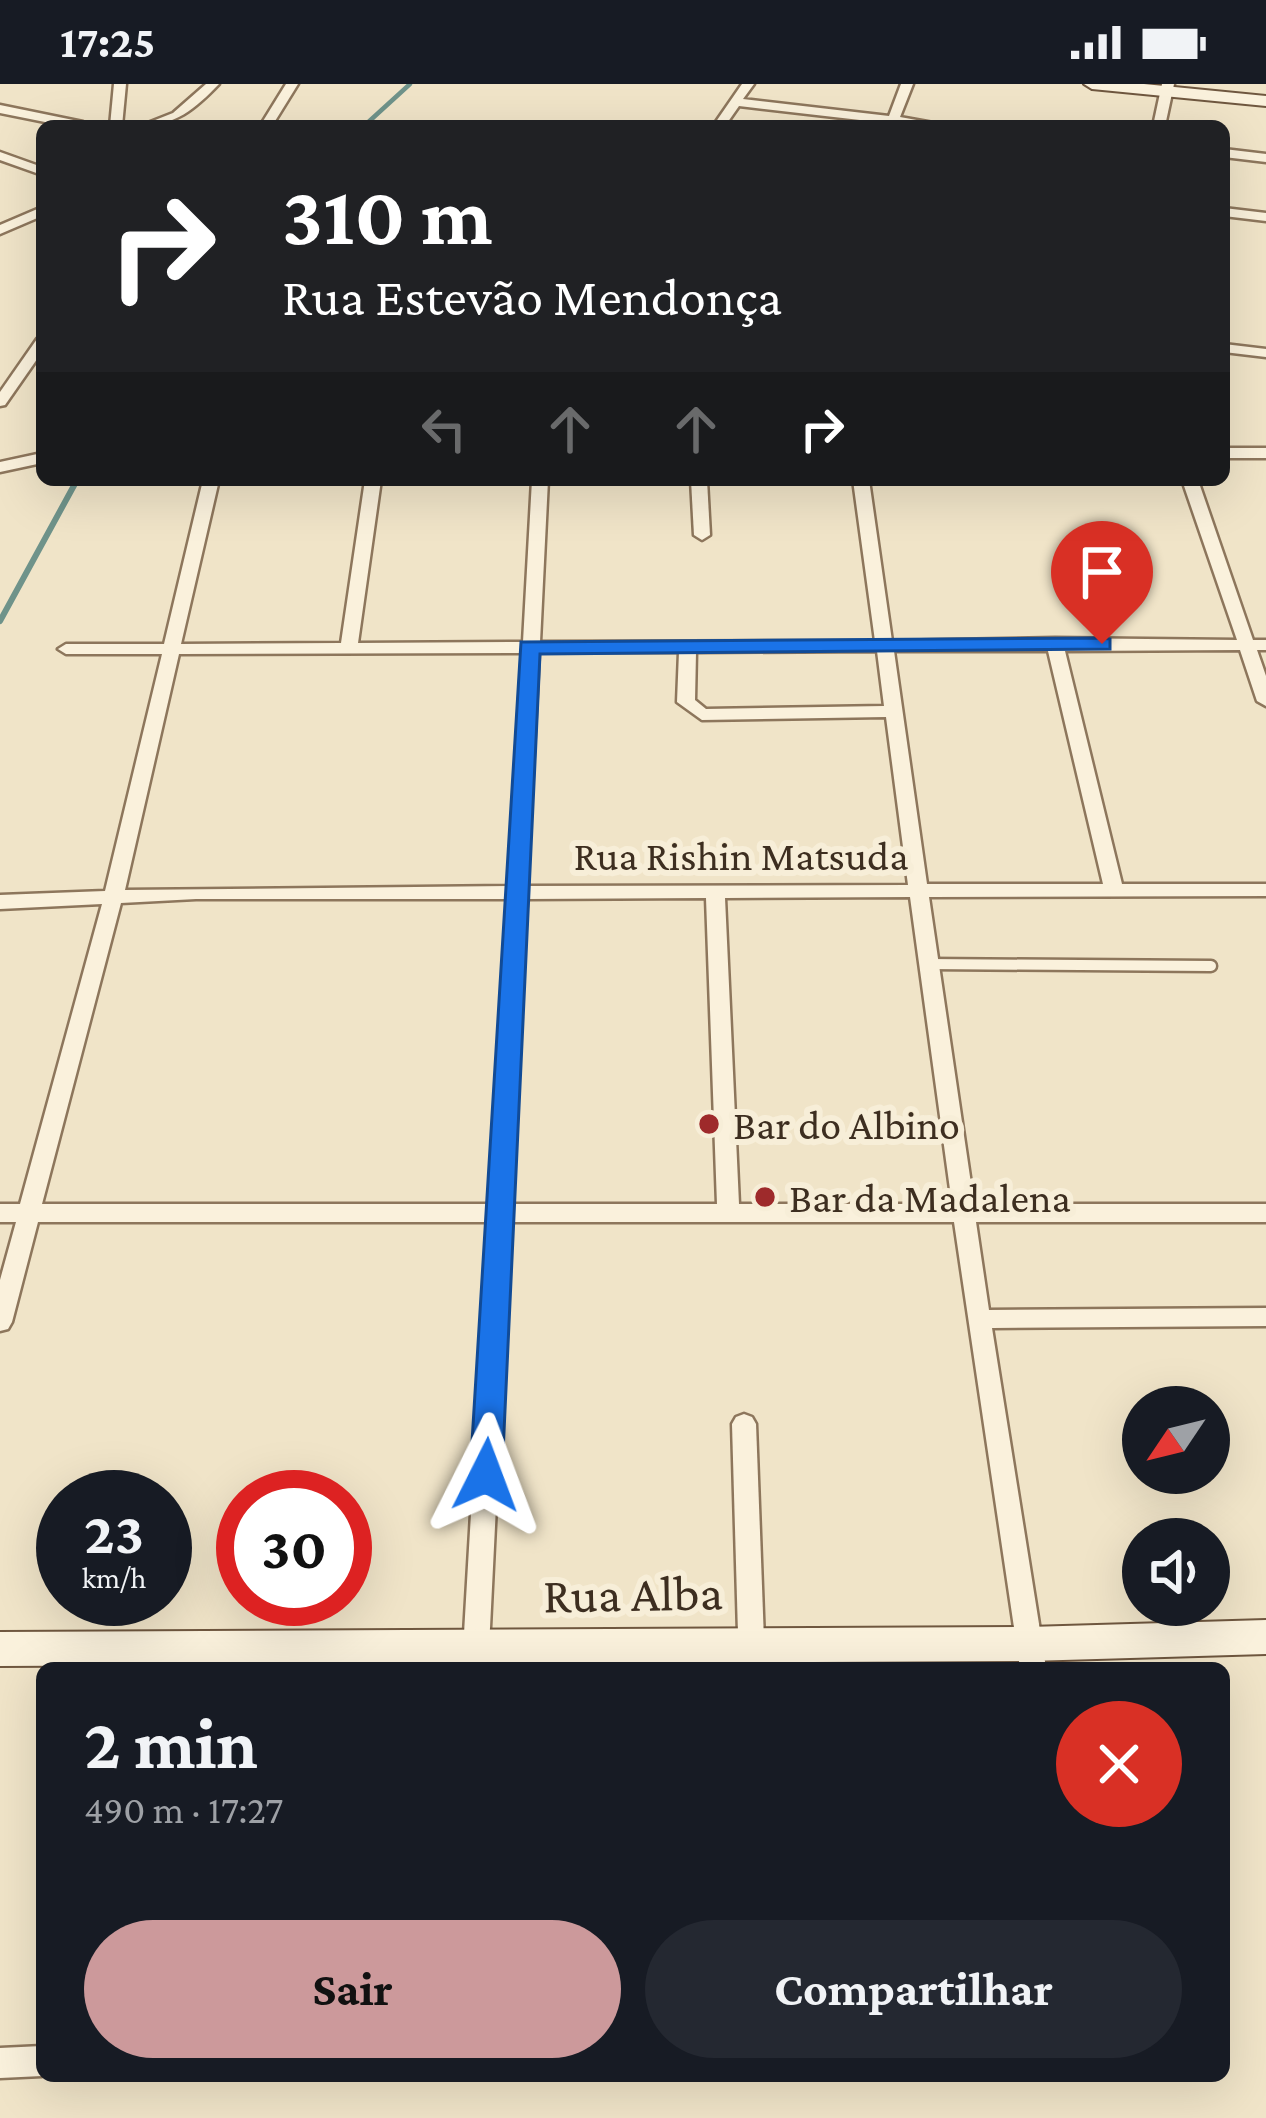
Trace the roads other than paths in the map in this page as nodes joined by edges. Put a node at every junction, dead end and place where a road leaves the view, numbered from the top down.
1 (120, 84) edge
2 (214, 84) edge
3 (292, 84) edge
4 (748, 84) edge
5 (907, 84) edge
6 (1092, 84) edge
7 (1168, 88) edge
8 (1266, 101) edge
9 (735, 102) junction
10 (0, 109) edge
11 (54, 120) edge
12 (117, 120) edge
13 (165, 120) edge
14 (270, 120) edge
15 (723, 120) edge
16 (870, 120) edge
17 (894, 120) edge
18 (1160, 120) edge
19 (1230, 154) edge
20 (0, 156) edge
21 (1266, 158) edge
22 (36, 169) edge
23 (1230, 213) edge
24 (36, 215) edge
25 (1266, 217) edge
26 (0, 230) edge
27 (1230, 349) edge
28 (36, 351) edge
29 (1266, 352) edge
30 (0, 402) edge
31 (1230, 453) edge
32 (1266, 453) edge
33 (36, 459) edge
34 (0, 467) edge
35 (210, 486) edge
36 (372, 486) edge
37 (539, 486) edge
38 (699, 486) edge
39 (862, 486) edge
40 (1192, 486) edge
41 (702, 535) dead end
42 (1055, 644) junction
43 (1246, 645) junction
44 (1266, 645) edge
45 (349, 646) junction
46 (884, 646) junction
47 (529, 647) junction
48 (66, 649) dead end
49 (173, 649) junction
50 (688, 650) junction
51 (1266, 700) edge
52 (891, 711) junction
53 (1114, 890) junction
54 (1266, 890) edge
55 (515, 891) junction
56 (917, 891) junction
57 (715, 892) junction
58 (114, 894) junction
59 (0, 902) edge
60 (928, 964) junction
61 (1210, 966) dead end
62 (27, 1213) junction
63 (500, 1213) junction
64 (1266, 1213) edge
65 (0, 1214) edge
66 (728, 1214) junction
67 (964, 1214) junction
68 (1266, 1317) edge
69 (979, 1319) junction
70 (0, 1322) edge
71 (744, 1424) dead end
72 (1266, 1637) edge
73 (0, 1648) edge
74 (752, 1656) edge
75 (1031, 1656) edge
76 (476, 1657) edge
77 (36, 2061) edge
78 (0, 2063) edge

1 - 12 street
2 - 13 street
3 - 14 street
4 - 9 street
5 - 17 street
6 - 7 street
7 - 8 street
7 - 18 street
9 - 15 street
9 - 16 street
10 - 11 street
19 - 21 street
20 - 22 street
23 - 25 street
24 - 26 street
27 - 29 street
28 - 30 street
31 - 32 street
33 - 34 street
35 - 49 street
36 - 45 street
37 - 47 street
38 - 41 street
39 - 46 street
40 - 43 street
42 - 43 street
42 - 46 street
42 - 53 street
43 - 44 street
43 - 51 street
45 - 47 street
45 - 49 street
46 - 50 street
46 - 52 street
47 - 50 street
47 - 55 street
48 - 49 street
49 - 58 street
50 - 52 street
52 - 56 street
53 - 54 street, Rua Rishin Matsuda
53 - 56 street, Rua Rishin Matsuda
55 - 57 street, Rua Rishin Matsuda
55 - 58 street, Rua Rishin Matsuda
55 - 63 street
56 - 57 street, Rua Rishin Matsuda
56 - 60 street
57 - 66 street
58 - 59 street, Rua Rishin Matsuda
58 - 62 street
60 - 61 lane
60 - 67 street
62 - 63 street
62 - 65 street
62 - 70 street
63 - 66 street
63 - 76 street
64 - 67 street
66 - 67 street
67 - 69 street
68 - 69 street
69 - 75 street
71 - 74 street
72 - 75 street, Rua Alba
73 - 76 street, Rua Alba
74 - 75 street, Rua Alba
74 - 76 street, Rua Alba
77 - 78 street

